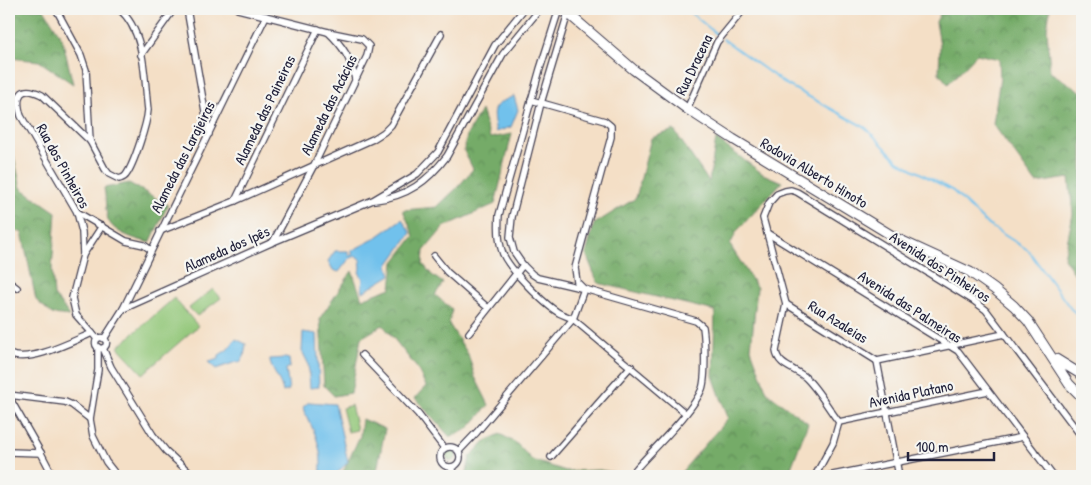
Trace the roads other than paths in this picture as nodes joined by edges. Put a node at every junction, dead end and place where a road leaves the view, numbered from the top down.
1 (56, 9) edge
2 (119, 9) edge
3 (174, 9) edge
4 (187, 9) edge
5 (238, 9) edge
6 (524, 9) edge
7 (540, 9) edge
8 (559, 9) edge
9 (744, 9) edge
10 (566, 11) edge
11 (266, 16) junction
12 (509, 27) junction
13 (318, 29) junction
14 (328, 32) junction
15 (441, 34) dead end
16 (518, 34) junction
17 (493, 48) junction
18 (503, 54) junction
19 (142, 55) junction
20 (544, 57) junction
21 (554, 59) junction
22 (539, 73) junction
23 (550, 75) junction
24 (355, 79) junction
25 (531, 100) junction
26 (541, 103) junction
27 (687, 108) junction
28 (209, 134) junction
29 (90, 141) junction
30 (314, 165) junction
31 (244, 184) junction
32 (250, 195) junction
33 (373, 200) junction
34 (235, 201) junction
35 (76, 212) junction
36 (102, 226) junction
37 (160, 231) junction
38 (767, 233) junction
39 (273, 242) junction
40 (151, 250) junction
41 (83, 255) junction
42 (434, 256) dead end
43 (523, 265) junction
44 (516, 273) junction
45 (9, 282) edge
46 (18, 288) dead end
47 (584, 289) junction
48 (786, 304) junction
49 (488, 308) junction
50 (123, 309) junction
51 (573, 319) junction
52 (92, 333) junction
53 (469, 333) dead end
54 (1004, 334) junction
55 (97, 339) junction
56 (104, 339) junction
57 (950, 346) junction
58 (100, 348) junction
59 (9, 354) edge
60 (1050, 354) junction
61 (362, 355) dead end
62 (877, 361) junction
63 (631, 366) junction
64 (111, 367) junction
65 (98, 370) junction
66 (1082, 374) edge
67 (988, 391) junction
68 (9, 396) edge
69 (1082, 397) edge
70 (886, 412) junction
71 (686, 413) junction
72 (90, 419) junction
73 (839, 422) junction
74 (1023, 437) junction
75 (1082, 437) edge
76 (444, 448) junction
77 (458, 451) junction
78 (9, 452) edge
79 (41, 453) junction
80 (550, 457) dead end
81 (896, 463) junction
82 (451, 467) junction
83 (635, 470) dead end
84 (53, 476) edge
85 (117, 476) edge
86 (193, 476) edge
87 (454, 476) edge
88 (815, 476) edge
89 (828, 476) edge
90 (899, 476) edge
91 (1053, 476) edge

1 - 29 street
2 - 19 street
3 - 19 street
4 - 28 street
5 - 11 street, Alameda das Acácias
6 - 12 street, Alameda dos Ipês
7 - 16 street, Alameda dos Ipês
8 - 20 street
9 - 27 street, Rua Dracena
10 - 21 street
10 - 27 main road, Rodovia Alberto Hinoto
11 - 13 street, Alameda das Acácias
11 - 28 street, Alameda das Larajeiras
12 - 16 street
12 - 17 street, Alameda dos Ipês
13 - 14 street, Alameda das Acácias
13 - 31 street, Alameda das Paineiras
14 - 24 street
14 - 24 street, Alameda das Acácias
15 - 30 street
16 - 18 street, Alameda dos Ipês
17 - 18 street
17 - 33 street, Alameda dos Ipês
18 - 33 street, Alameda dos Ipês
19 - 29 street
20 - 21 street
20 - 22 street
21 - 23 street
22 - 23 street
22 - 25 street
23 - 26 street
24 - 30 street, Alameda das Acácias
25 - 26 street
25 - 44 street
26 - 43 street
26 - 47 street
27 - 60 main road, Rodovia Alberto Hinoto
28 - 37 street, Alameda das Larajeiras
29 - 35 street, Rua dos Pinheiros
30 - 32 street
30 - 39 street, Alameda das Acácias
31 - 32 street
31 - 34 street, Alameda das Paineiras
32 - 34 street
33 - 39 street, Alameda dos Ipês
34 - 37 street
35 - 36 street
35 - 41 street, Rua dos Pinheiros
36 - 40 street
36 - 41 street
37 - 40 street, Alameda das Larajeiras
38 - 48 street
38 - 54 street, Avenida dos Pinheiros
38 - 57 street, Avenida das Palmeiras
39 - 50 street, Alameda dos Ipês
40 - 50 street, Alameda das Larajeiras
41 - 52 street, Rua dos Pinheiros
42 - 49 street
43 - 44 street
43 - 47 street
44 - 49 street
44 - 51 street
45 - 46 street
47 - 51 street
47 - 71 street
48 - 62 street, Rua Azaleias
48 - 73 street
49 - 53 street
50 - 56 street
51 - 63 street
51 - 77 street
52 - 55 street, Rua dos Pinheiros
52 - 59 street
54 - 57 street
54 - 75 street, Avenida dos Pinheiros
55 - 56 street
55 - 58 street
56 - 58 street
57 - 62 street
57 - 67 street, Avenida das Palmeiras
58 - 64 street
58 - 65 street
60 - 66 main road, Rodovia Alberto Hinoto
60 - 69 main road, Rodovia Alberto Hinoto
61 - 76 street
62 - 70 street
63 - 71 street
63 - 80 street
64 - 65 street
64 - 86 street
65 - 72 street
67 - 70 street, Avenida Platano
67 - 74 street, Avenida das Palmeiras
68 - 72 street
68 - 79 street
70 - 73 street, Avenida Platano
70 - 81 street
71 - 83 street
72 - 85 street
73 - 88 street
74 - 81 street
74 - 91 street, Avenida das Palmeiras
76 - 77 street
76 - 82 street
77 - 82 street
78 - 79 street
79 - 84 street
81 - 89 street
81 - 90 street
82 - 87 street

